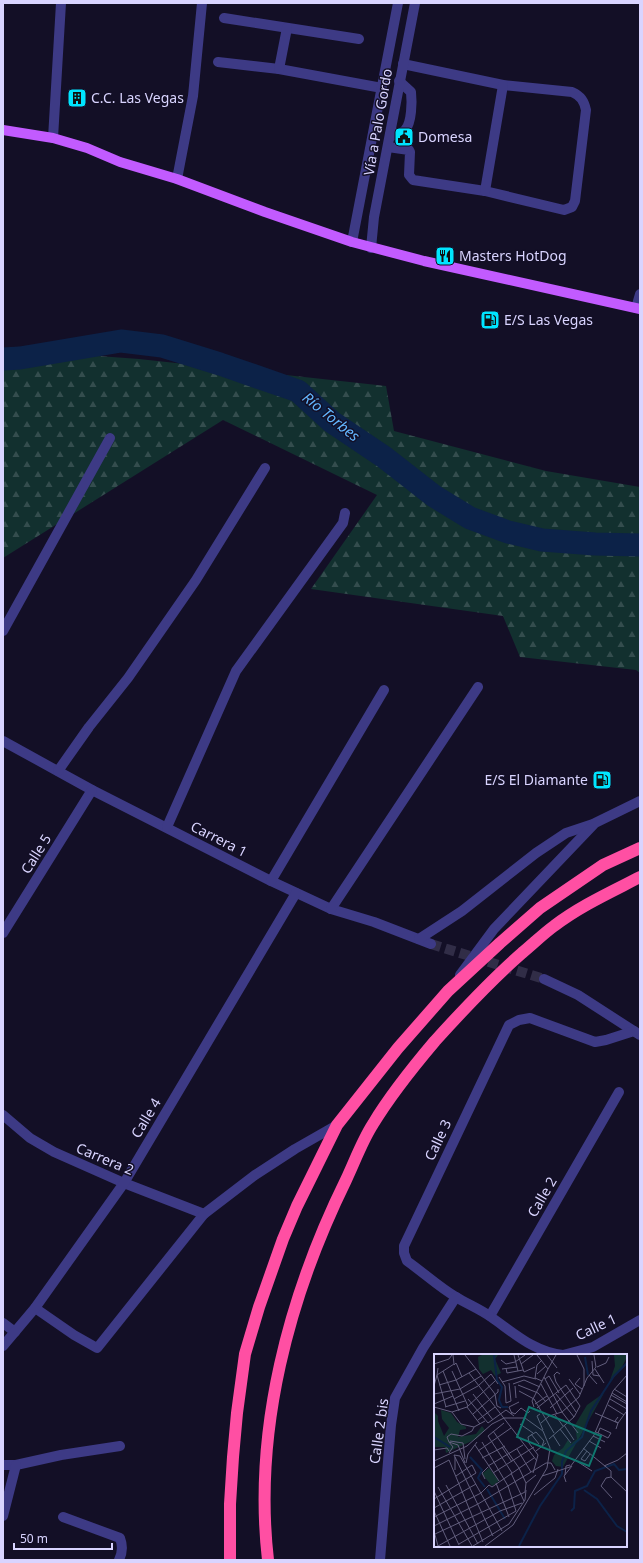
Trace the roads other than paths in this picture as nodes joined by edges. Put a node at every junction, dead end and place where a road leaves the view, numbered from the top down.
1 (61, 3) edge
2 (202, 3) edge
3 (398, 3) edge
4 (415, 3) edge
5 (224, 18) dead end
6 (287, 28) junction
7 (359, 39) dead end
8 (218, 62) dead end
9 (403, 64) junction
10 (279, 69) junction
11 (400, 81) junction
12 (503, 85) junction
13 (382, 88) junction
14 (3, 130) edge
15 (390, 136) junction
16 (53, 138) junction
17 (388, 147) junction
18 (177, 179) junction
19 (485, 191) junction
20 (352, 242) junction
21 (371, 248) junction
22 (640, 294) edge
23 (638, 309) edge
24 (110, 438) dead end
25 (265, 468) dead end
26 (346, 513) dead end
27 (3, 631) edge
28 (478, 687) dead end
29 (384, 690) dead end
30 (3, 741) edge
31 (58, 771) junction
32 (92, 790) junction
33 (640, 801) edge
34 (595, 824) junction
35 (167, 828) junction
36 (640, 848) edge
37 (640, 877) edge
38 (271, 881) junction
39 (296, 893) junction
40 (331, 908) junction
41 (3, 933) edge
42 (419, 939) junction
43 (431, 944) tunnel mouth
44 (544, 979) tunnel mouth
45 (448, 991) junction
46 (637, 1033) edge
47 (618, 1092) dead end
48 (3, 1117) edge
49 (337, 1125) junction
50 (124, 1183) junction
51 (204, 1214) junction
52 (456, 1297) junction
53 (35, 1308) junction
54 (490, 1316) junction
55 (640, 1320) edge
56 (3, 1323) edge
57 (15, 1332) junction
58 (3, 1346) edge
59 (552, 1354) edge
60 (567, 1354) edge
61 (120, 1446) dead end
62 (3, 1465) edge
63 (16, 1465) junction
64 (3, 1516) edge
65 (63, 1517) dead end
66 (119, 1560) edge
67 (230, 1560) edge
68 (268, 1560) edge
69 (380, 1560) edge

1 - 16 street
2 - 18 street
3 - 13 street, Vía a Palo Gordo
4 - 9 street, Vía a Palo Gordo
5 - 6 street
6 - 7 street
6 - 10 street
8 - 10 street
9 - 11 street, Vía a Palo Gordo
9 - 12 street
10 - 13 street
11 - 15 street, Vía a Palo Gordo
11 - 15 street
12 - 19 street
12 - 19 street
13 - 20 street, Vía a Palo Gordo
14 - 16 main road
15 - 17 street, Vía a Palo Gordo
16 - 18 main road
17 - 19 street
17 - 21 street, Vía a Palo Gordo
18 - 20 main road
20 - 21 main road
21 - 23 main road
22 - 23 street
24 - 27 street
25 - 31 street
26 - 35 street
28 - 40 street
29 - 38 street
30 - 31 street, Carrera 1
31 - 32 street, Carrera 1
32 - 35 street, Carrera 1
32 - 41 street, Calle 5
33 - 34 street
34 - 42 street
34 - 45 street
35 - 38 street, Carrera 1
36 - 45 highway
37 - 68 highway
38 - 39 street, Carrera 1
39 - 40 street, Carrera 1
39 - 50 street, Calle 4
40 - 42 street, Carrera 1
42 - 43 street, Carrera 1
44 - 46 street
45 - 49 highway
46 - 52 street, Calle 3
47 - 54 street, Calle 2
48 - 50 street, Carrera 2
49 - 51 street
49 - 67 highway
50 - 51 street, Carrera 2
50 - 53 street, Calle 4
51 - 53 street
52 - 54 street, Calle 3
52 - 69 street, Calle 2 bis
53 - 57 street, Calle 4
54 - 59 street, Calle 1
55 - 60 street, Calle 1
56 - 57 street
57 - 58 street, Calle 4
61 - 63 street
62 - 63 street
63 - 64 street
65 - 66 street

